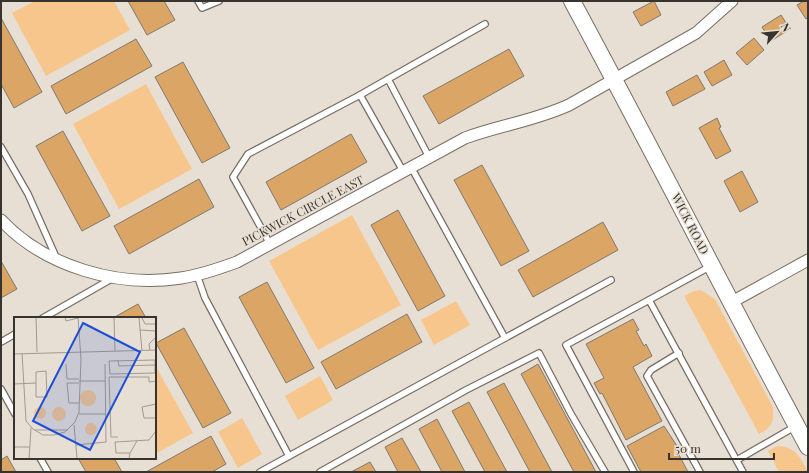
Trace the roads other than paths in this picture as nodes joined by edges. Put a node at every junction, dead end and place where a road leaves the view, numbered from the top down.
1 (198, 1) edge
2 (219, 1) edge
3 (572, 1) edge
4 (732, 1) edge
5 (485, 24) dead end
6 (388, 79) junction
7 (613, 80) junction
8 (360, 95) junction
9 (1, 147) edge
10 (429, 157) junction
11 (407, 169) junction
12 (1, 220) edge
13 (270, 244) junction
14 (57, 259) junction
15 (808, 260) edge
16 (711, 266) junction
17 (197, 275) junction
18 (115, 277) junction
19 (611, 280) dead end
20 (650, 300) junction
21 (730, 303) junction
22 (45, 317) edge
23 (14, 335) edge
24 (505, 338) junction
25 (1, 342) edge
26 (679, 353) junction
27 (1, 389) edge
28 (14, 412) edge
29 (796, 426) junction
30 (808, 447) edge
31 (289, 456) junction
32 (41, 459) edge
33 (737, 460) junction
34 (48, 472) edge
35 (260, 472) edge
36 (320, 472) edge
37 (605, 472) edge
38 (634, 472) edge
39 (700, 472) edge
40 (743, 472) edge

1 - 2 lane
3 - 7 street, WICK ROAD
4 - 7 street, PICKWICK CIRCLE EAST
5 - 6 lane
6 - 8 lane
6 - 10 lane
7 - 10 street, PICKWICK CIRCLE EAST
7 - 16 street, WICK ROAD
8 - 11 lane
8 - 13 lane
9 - 14 lane
10 - 11 street, PICKWICK CIRCLE EAST
11 - 13 street, PICKWICK CIRCLE EAST
11 - 24 lane
12 - 14 street, PICKWICK CIRCLE EAST
13 - 17 street, PICKWICK CIRCLE EAST
14 - 18 street, PICKWICK CIRCLE EAST
15 - 21 street
16 - 20 lane
16 - 21 street, WICK ROAD
17 - 18 street, PICKWICK CIRCLE EAST
17 - 31 lane
18 - 22 lane
19 - 24 lane
20 - 26 lane
20 - 38 lane
21 - 29 street, WICK ROAD
23 - 25 lane
24 - 31 lane
26 - 33 lane
26 - 39 lane
27 - 28 lane
29 - 30 street, WICK ROAD
29 - 33 lane
31 - 35 lane
32 - 34 lane
33 - 40 lane
36 - 37 lane

